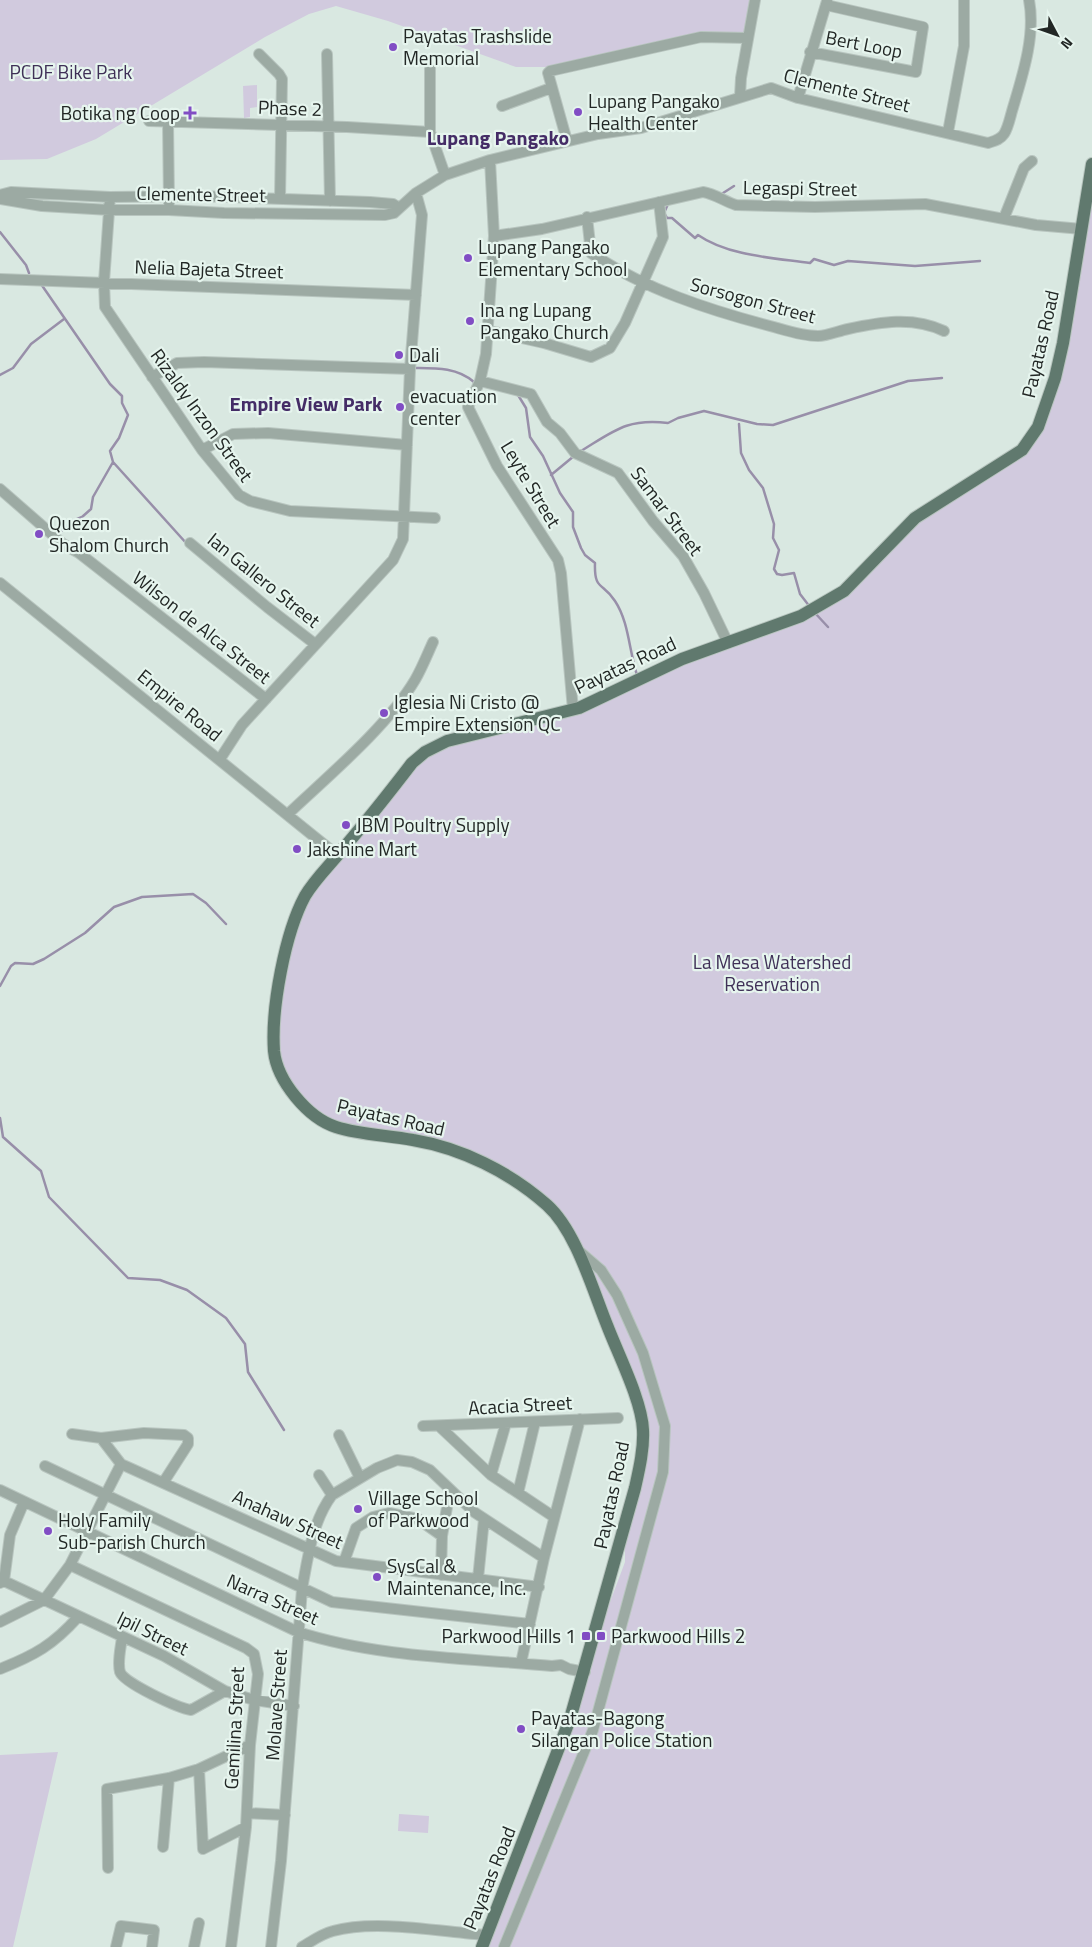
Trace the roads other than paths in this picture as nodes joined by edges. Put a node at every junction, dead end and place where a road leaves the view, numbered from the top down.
1 (755, 0) edge
2 (964, 0) edge
3 (1029, 0) edge
4 (826, 2) edge
5 (748, 38) junction
6 (810, 52) junction
7 (259, 54) dead end
8 (326, 54) dead end
9 (430, 60) dead end
10 (552, 88) junction
11 (740, 96) junction
12 (798, 98) junction
13 (502, 106) dead end
14 (149, 121) dead end
15 (168, 122) junction
16 (282, 124) junction
17 (328, 127) junction
18 (430, 132) junction
19 (948, 132) junction
20 (567, 141) junction
21 (490, 160) junction
22 (1032, 161) dead end
23 (1092, 164) edge
24 (445, 175) junction
25 (416, 193) junction
26 (0, 197) edge
27 (110, 197) junction
28 (168, 198) junction
29 (267, 199) junction
30 (280, 199) junction
31 (313, 200) junction
32 (330, 201) junction
33 (659, 202) junction
34 (399, 208) junction
35 (110, 210) junction
36 (169, 210) junction
37 (266, 213) junction
38 (312, 213) junction
39 (587, 217) junction
40 (1004, 218) junction
41 (1082, 229) junction
42 (494, 236) junction
43 (0, 279) edge
44 (643, 280) junction
45 (104, 282) junction
46 (416, 295) junction
47 (486, 330) junction
48 (944, 331) dead end
49 (410, 369) junction
50 (151, 375) junction
51 (480, 381) junction
52 (407, 445) junction
53 (202, 450) junction
54 (0, 490) edge
55 (404, 517) junction
56 (435, 518) dead end
57 (190, 543) dead end
58 (0, 583) edge
59 (433, 642) dead end
60 (728, 643) junction
61 (315, 644) junction
62 (266, 699) junction
63 (573, 710) junction
64 (220, 759) junction
65 (288, 814) junction
66 (338, 855) junction
67 (576, 1249) junction
68 (618, 1418) dead end
69 (580, 1419) junction
70 (535, 1422) junction
71 (506, 1423) junction
72 (423, 1426) dead end
73 (439, 1426) junction
74 (72, 1434) dead end
75 (339, 1435) dead end
76 (101, 1438) junction
77 (121, 1464) junction
78 (45, 1466) dead end
79 (319, 1475) dead end
80 (491, 1475) junction
81 (360, 1478) junction
82 (163, 1483) junction
83 (0, 1490) edge
84 (450, 1490) junction
85 (518, 1493) junction
86 (332, 1495) junction
87 (104, 1496) junction
88 (24, 1502) junction
89 (554, 1517) junction
90 (484, 1519) junction
91 (88, 1531) junction
92 (442, 1536) junction
93 (309, 1548) junction
94 (544, 1558) junction
95 (344, 1562) junction
96 (70, 1565) junction
97 (441, 1574) junction
98 (478, 1579) junction
99 (2, 1582) edge
100 (539, 1588) junction
101 (302, 1589) junction
102 (44, 1600) junction
103 (78, 1617) junction
104 (0, 1622) edge
105 (530, 1624) junction
106 (298, 1632) junction
107 (122, 1637) junction
108 (521, 1663) junction
109 (0, 1669) edge
110 (585, 1672) junction
111 (225, 1691) junction
112 (254, 1700) junction
113 (294, 1706) junction
114 (250, 1744) junction
115 (199, 1769) junction
116 (169, 1778) junction
117 (247, 1813) junction
118 (285, 1815) junction
119 (246, 1827) junction
120 (163, 1846) dead end
121 (108, 1868) dead end
122 (199, 1923) dead end
123 (484, 1941) edge
124 (116, 1947) edge
125 (152, 1947) edge
126 (194, 1947) edge
127 (231, 1947) edge
128 (271, 1947) edge
129 (302, 1947) edge
130 (504, 1947) edge

1 - 5 street
2 - 19 street
3 - 19 street, Clemente Street
4 - 6 street
4 - 6 street, Bert Loop
5 - 10 street
5 - 11 street
6 - 12 street
7 - 16 street
8 - 17 street
9 - 18 street
10 - 13 street
10 - 20 street
11 - 12 street, Clemente Street
11 - 20 street, Clemente Street
12 - 19 street, Clemente Street
14 - 15 street, Phase 2
15 - 16 street, Phase 2
15 - 28 street
16 - 17 street, Phase 2
16 - 30 street
17 - 18 street, Phase 2
17 - 32 street
18 - 24 street
20 - 21 street, Clemente Street
21 - 24 street, Clemente Street
21 - 42 street, Leyte Street
22 - 40 street
23 - 41 main road, Payatas Road
24 - 25 street, Clemente Street
25 - 34 street, Clemente Street
25 - 46 street
26 - 27 street, Clemente Street
26 - 35 street, Clemente Street
27 - 28 street, Clemente Street
27 - 35 street, Rizaldy Inzon Street
28 - 29 street, Clemente Street
28 - 36 street
29 - 30 street, Clemente Street
29 - 37 street
30 - 31 street, Clemente Street
31 - 32 street, Clemente Street
31 - 38 street
32 - 34 street, Clemente Street
33 - 39 street, Legaspi Street
33 - 40 street, Legaspi Street
33 - 44 street
34 - 38 street, Clemente Street
35 - 36 street, Clemente Street
35 - 45 street, Rizaldy Inzon Street
36 - 37 street, Clemente Street
37 - 38 street, Clemente Street
39 - 42 street, Legaspi Street
39 - 44 street, Sorsogon Street
40 - 41 street, Legaspi Street
41 - 60 main road, Payatas Road
42 - 47 street, Leyte Street
43 - 45 street, Nelia Bajeta Street
44 - 47 street
44 - 48 street, Sorsogon Street
45 - 46 street, Nelia Bajeta Street
45 - 50 street, Rizaldy Inzon Street
46 - 49 street
47 - 51 street, Leyte Street
49 - 50 street
49 - 52 street
50 - 53 street, Rizaldy Inzon Street
51 - 60 street, Samar Street
51 - 63 street, Leyte Street
52 - 53 street
52 - 55 street
53 - 55 street, Rizaldy Inzon Street
54 - 62 street, Wilson de Alca Street
55 - 56 street, Rizaldy Inzon Street
55 - 61 street
57 - 61 street, Ian Gallero Street
58 - 64 street, Empire Road
59 - 65 street
60 - 63 main road, Payatas Road
61 - 62 street
62 - 64 street
63 - 66 main road, Payatas Road
64 - 65 street, Empire Road
65 - 66 street, Empire Road
66 - 67 main road, Payatas Road
67 - 110 main road, Payatas Road
67 - 130 street
68 - 69 street, Acacia Street
69 - 70 street, Acacia Street
69 - 89 street
70 - 71 street, Acacia Street
70 - 85 street
71 - 73 street, Acacia Street
71 - 80 street
72 - 73 street, Acacia Street
73 - 80 street
74 - 76 street
75 - 81 street
76 - 77 street
76 - 82 street
77 - 82 street, Anahaw Street
77 - 87 street
78 - 87 street
79 - 86 street
80 - 85 street
81 - 84 street
81 - 86 street
82 - 93 street, Anahaw Street
83 - 88 street, Narra Street
84 - 90 street
84 - 92 street
85 - 89 street
86 - 93 street, Molave Street
87 - 91 street
87 - 101 street
88 - 91 street, Narra Street
88 - 99 street
89 - 94 street
90 - 94 street
90 - 98 street
91 - 96 street
91 - 106 street, Narra Street
92 - 95 street
92 - 97 street
93 - 95 street, Anahaw Street
93 - 101 street, Molave Street
94 - 100 street
95 - 97 street, Anahaw Street
96 - 102 street
96 - 112 street, Gemilina Street
97 - 98 street, Anahaw Street
98 - 100 street, Anahaw Street
99 - 102 street, Ipil Street
100 - 105 street
101 - 105 street
101 - 106 street, Molave Street
102 - 103 street, Ipil Street
102 - 104 street
103 - 107 street, Ipil Street
103 - 109 street
105 - 108 street
106 - 108 street, Narra Street
106 - 113 street, Molave Street
107 - 111 street, Ipil Street
107 - 111 street
108 - 110 street, Narra Street
110 - 123 main road, Payatas Road
111 - 112 street, Ipil Street
112 - 113 street, Ipil Street
112 - 114 street, Gemilina Street
113 - 118 street, Molave Street
114 - 115 street
114 - 117 street, Gemilina Street
115 - 116 street
115 - 119 street
116 - 120 street
116 - 121 street
117 - 118 street
117 - 119 street, Gemilina Street
118 - 128 street, Molave Street
119 - 127 street, Gemilina Street
122 - 126 street
123 - 129 street
124 - 125 street

